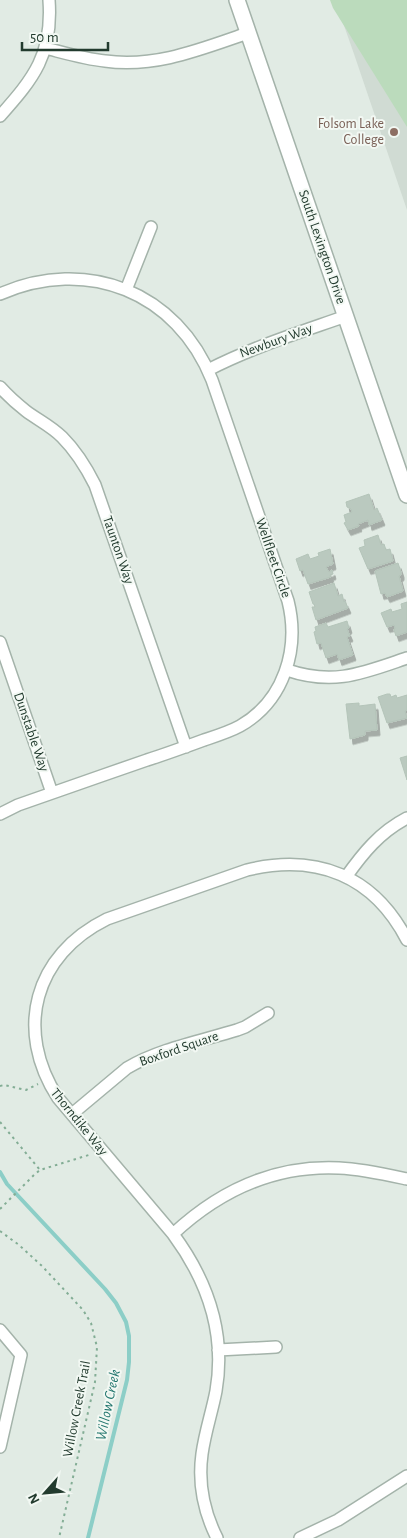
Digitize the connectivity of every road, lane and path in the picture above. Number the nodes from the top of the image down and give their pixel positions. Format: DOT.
graph roads {
  1 [pos="49,0"];
  2 [pos="237,0"];
  3 [pos="248,33"];
  4 [pos="45,48"];
  5 [pos="0,116"];
  6 [pos="151,227"];
  7 [pos="126,290"];
  8 [pos="0,294"];
  9 [pos="346,316"];
  10 [pos="208,370"];
  11 [pos="0,387"];
  12 [pos="407,495"];
  13 [pos="1,647"];
  14 [pos="407,658"];
  15 [pos="286,670"];
  16 [pos="186,747"];
  17 [pos="52,793"];
  18 [pos="0,814"];
  19 [pos="407,818"];
  20 [pos="346,877"];
  21 [pos="407,940"];
  22 [pos="268,1013"];
  23 [pos="47,1080"];
  24 [pos="0,1086"];
  25 [pos="72,1114"];
  26 [pos="0,1122"];
  27 [pos="100,1148"];
  28 [pos="40,1170"];
  29 [pos="407,1179"];
  30 [pos="0,1209"];
  31 [pos="0,1231"];
  32 [pos="173,1234"];
  33 [pos="0,1330"];
  34 [pos="276,1347"];
  35 [pos="218,1350"];
  36 [pos="0,1447"];
  37 [pos="407,1476"];
  38 [pos="59,1538"];
  39 [pos="217,1538"];
  40 [pos="300,1538"];
  1 -- 4 [label="street"];
  2 -- 3 [label="street, South Lexington Drive"];
  3 -- 4 [label="street"];
  3 -- 9 [label="street, South Lexington Drive"];
  4 -- 5 [label="street"];
  6 -- 7 [label="street"];
  7 -- 8 [label="street, Wellfleet Circle"];
  7 -- 10 [label="street, Wellfleet Circle"];
  9 -- 10 [label="street, Newbury Way"];
  9 -- 12 [label="street, South Lexington Drive"];
  10 -- 15 [label="street, Wellfleet Circle"];
  11 -- 16 [label="street, Taunton Way"];
  13 -- 17 [label="street, Dunstable Way"];
  14 -- 15 [label="street"];
  15 -- 16 [label="street, Wellfleet Circle"];
  16 -- 17 [label="street, Wellfleet Circle"];
  17 -- 18 [label="street, Wellfleet Circle"];
  19 -- 20 [label="street"];
  20 -- 21 [label="street, Thorndike Way"];
  20 -- 23 [label="street, Thorndike Way"];
  22 -- 25 [label="street, Boxford Square"];
  23 -- 24 [label="path"];
  23 -- 25 [label="street, Thorndike Way"];
  25 -- 27 [label="street, Thorndike Way"];
  26 -- 28 [label="path"];
  27 -- 28 [label="path"];
  27 -- 32 [label="street, Thorndike Way"];
  28 -- 30 [label="path"];
  29 -- 32 [label="street"];
  31 -- 38 [label="path, Willow Creek Trail"];
  32 -- 35 [label="street, Thorndike Way"];
  33 -- 36 [label="street"];
  34 -- 35 [label="street"];
  35 -- 39 [label="street, Thorndike Way"];
  37 -- 40 [label="street"];
}
